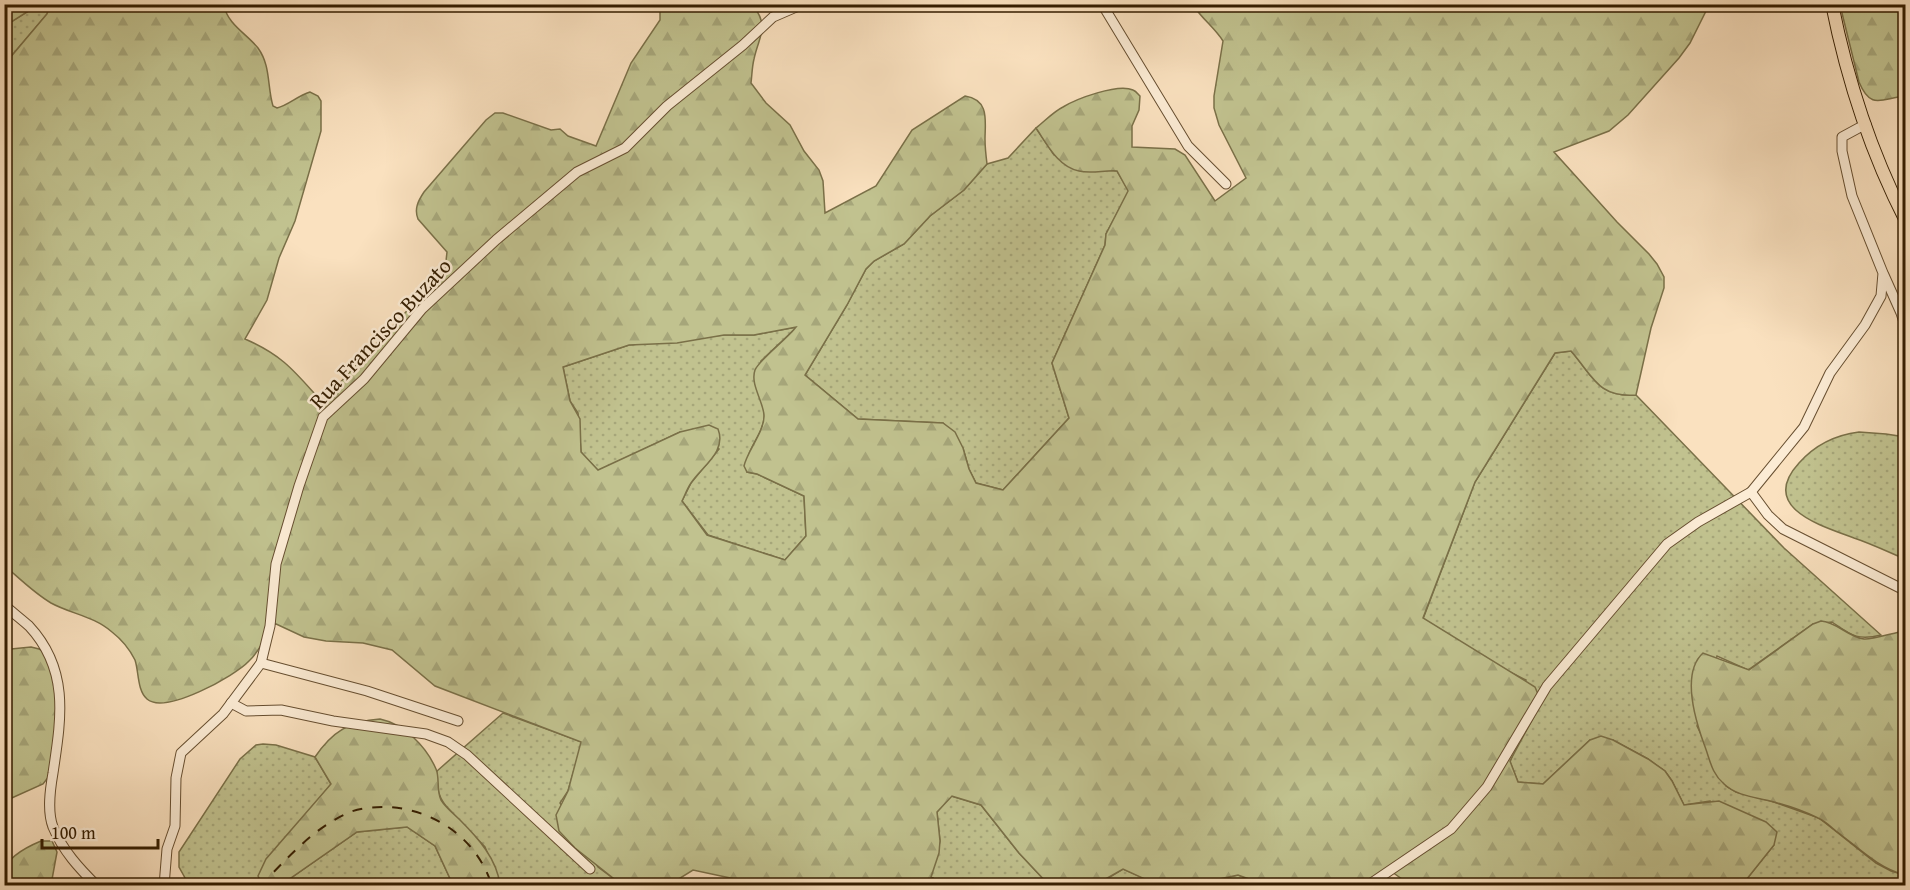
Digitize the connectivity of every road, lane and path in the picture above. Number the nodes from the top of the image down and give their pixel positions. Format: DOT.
graph roads {
  1 [pos="803,4"];
  2 [pos="1102,4"];
  3 [pos="1832,4"];
  4 [pos="1866,124"];
  5 [pos="1226,184"];
  6 [pos="1905,221"];
  7 [pos="1882,273"];
  8 [pos="1905,328"];
  9 [pos="1751,492"];
  10 [pos="1905,591"];
  11 [pos="4,605"];
  12 [pos="261,663"];
  13 [pos="231,703"];
  14 [pos="458,721"];
  15 [pos="590,869"];
  16 [pos="97,885"];
  17 [pos="164,885"];
  18 [pos="1367,885"];
  1 -- 12 [label="street, Rua Francisco Buzato"];
  2 -- 5 [label="street"];
  3 -- 4 [label="main road"];
  4 -- 6 [label="main road"];
  4 -- 7 [label="street"];
  7 -- 8 [label="street"];
  7 -- 9 [label="street"];
  9 -- 10 [label="street"];
  9 -- 18 [label="street"];
  11 -- 16 [label="street"];
  12 -- 13 [label="street, Rua Francisco Buzato"];
  12 -- 14 [label="street"];
  13 -- 15 [label="street"];
  13 -- 17 [label="street, Rua Francisco Buzato"];
}
